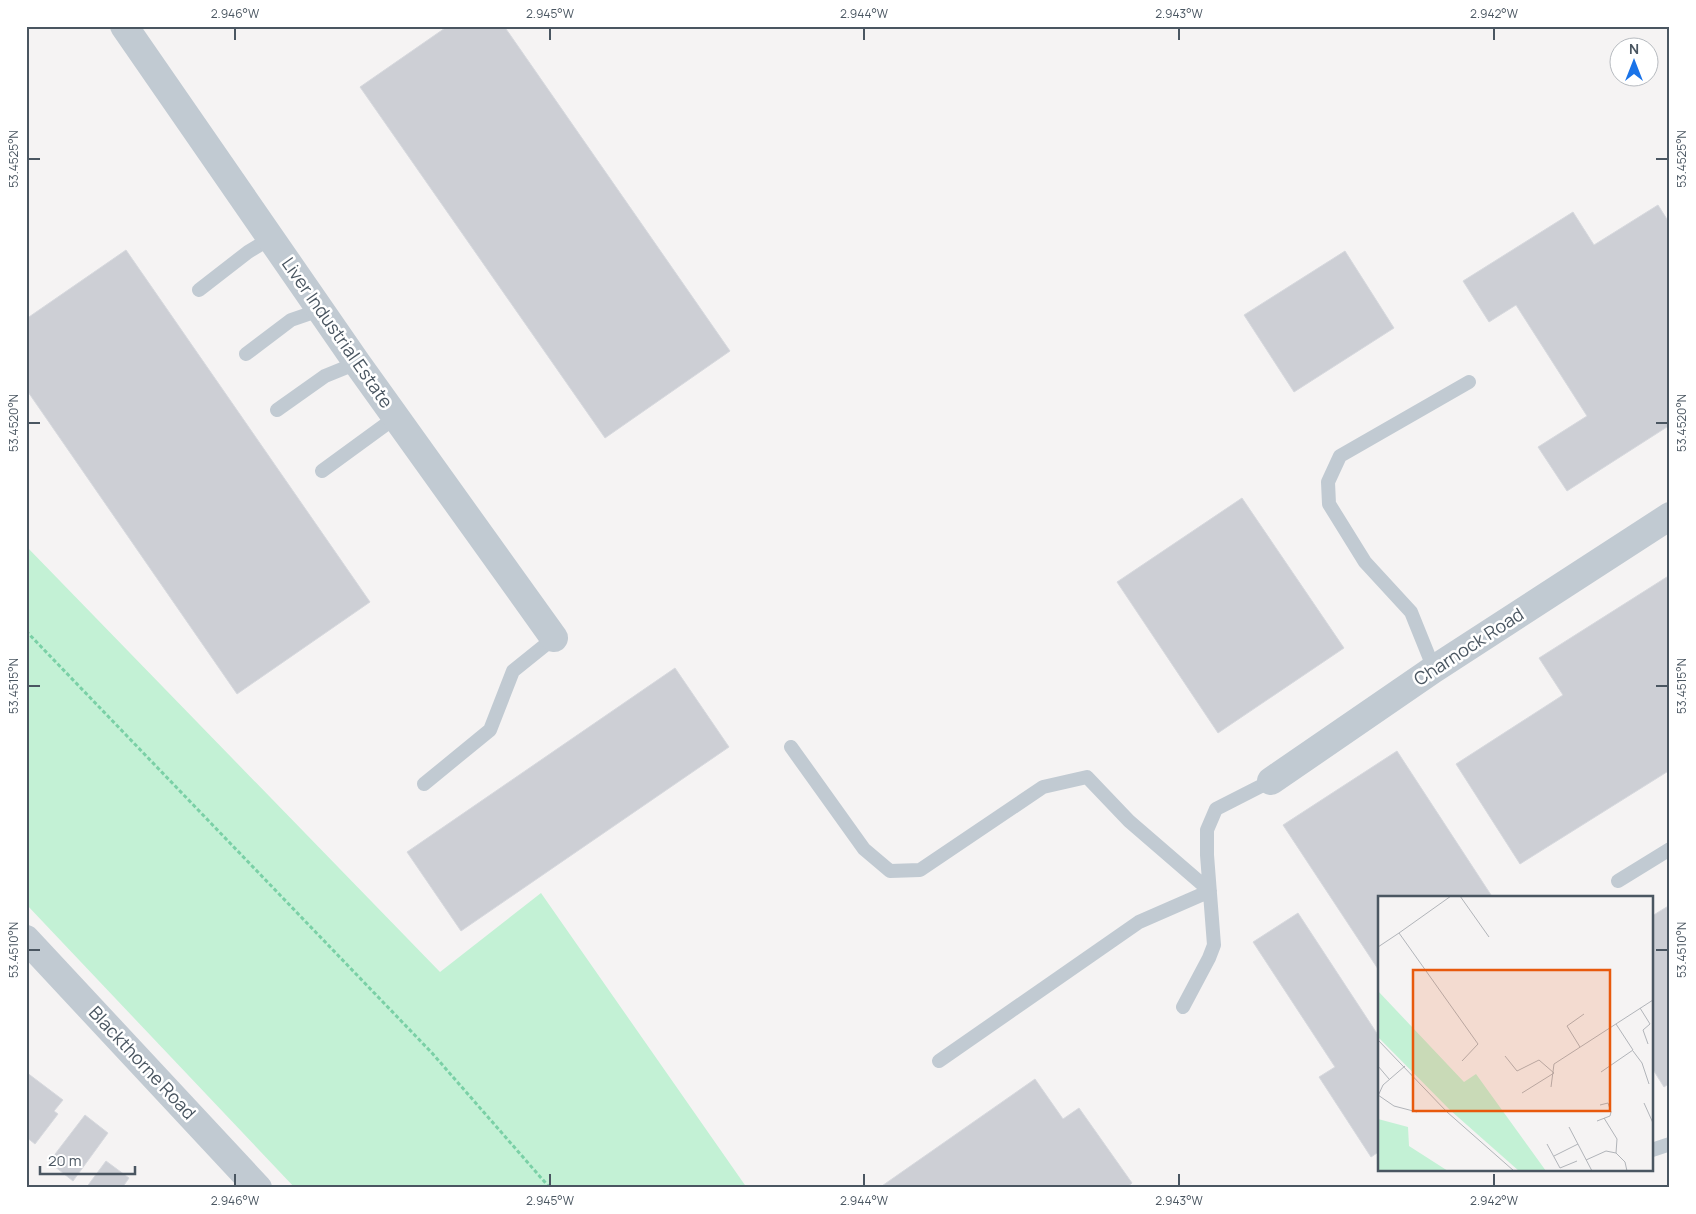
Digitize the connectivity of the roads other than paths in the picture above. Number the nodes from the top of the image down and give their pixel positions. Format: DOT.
graph roads {
  1 [pos="124,26"];
  2 [pos="271,238"];
  3 [pos="199,290"];
  4 [pos="320,310"];
  5 [pos="246,354"];
  6 [pos="357,362"];
  7 [pos="1469,382"];
  8 [pos="277,410"];
  9 [pos="396,417"];
  10 [pos="322,471"];
  11 [pos="1670,516"];
  12 [pos="554,638"];
  13 [pos="1434,669"];
  14 [pos="791,747"];
  15 [pos="1270,781"];
  16 [pos="424,784"];
  17 [pos="1670,849"];
  18 [pos="1618,881"];
  19 [pos="1210,891"];
  20 [pos="26,939"];
  21 [pos="1183,1007"];
  22 [pos="938,1061"];
  23 [pos="1670,1144"];
  24 [pos="1654,1149"];
  25 [pos="258,1188"];
  1 -- 2 [label="street, Liver Industrial Estate"];
  2 -- 3 [label="lane"];
  2 -- 4 [label="street, Liver Industrial Estate"];
  4 -- 5 [label="lane"];
  4 -- 6 [label="street, Liver Industrial Estate"];
  6 -- 8 [label="lane"];
  6 -- 9 [label="street, Liver Industrial Estate"];
  7 -- 13 [label="lane"];
  9 -- 10 [label="lane"];
  9 -- 12 [label="street, Liver Industrial Estate"];
  11 -- 13 [label="street, Charnock Road"];
  12 -- 16 [label="lane"];
  13 -- 15 [label="street, Charnock Road"];
  14 -- 19 [label="lane"];
  15 -- 19 [label="lane"];
  17 -- 18 [label="lane"];
  19 -- 21 [label="lane"];
  19 -- 22 [label="lane"];
  20 -- 25 [label="street, Blackthorne Road"];
  23 -- 24 [label="lane"];
}
